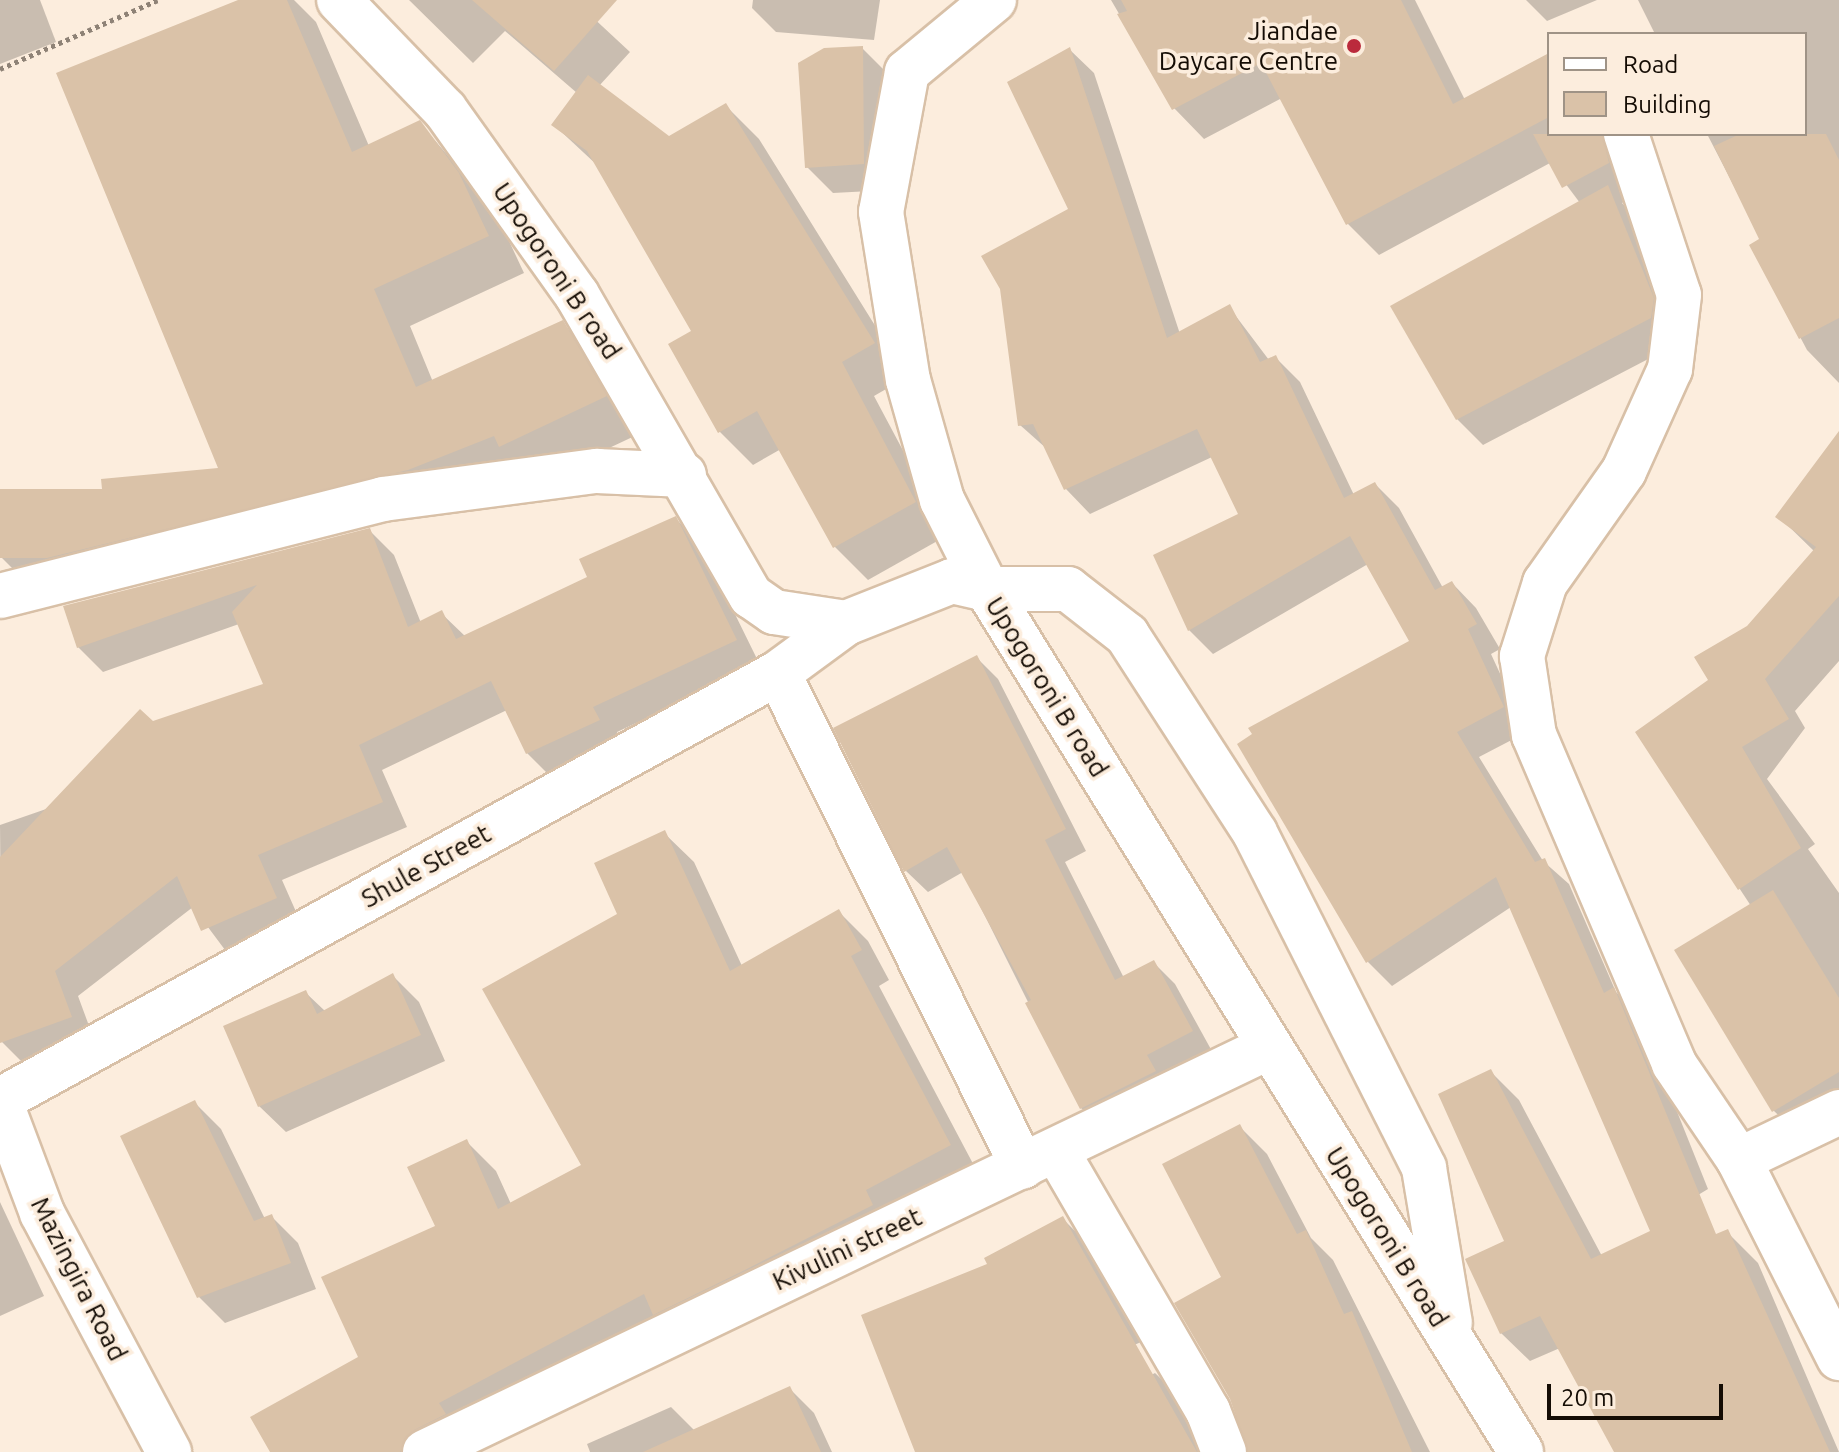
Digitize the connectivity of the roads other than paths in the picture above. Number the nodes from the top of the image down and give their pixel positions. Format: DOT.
graph roads {
  1 [pos="339,0"];
  2 [pos="994,0"];
  3 [pos="1627,136"];
  4 [pos="684,475"];
  5 [pos="987,589"];
  6 [pos="0,596"];
  7 [pos="846,623"];
  8 [pos="778,673"];
  9 [pos="1269,1047"];
  10 [pos="0,1101"];
  11 [pos="1839,1112"];
  12 [pos="1040,1158"];
  13 [pos="1739,1160"];
  14 [pos="1453,1343"];
  15 [pos="1839,1358"];
  16 [pos="169,1452"];
  17 [pos="425,1452"];
  18 [pos="1224,1452"];
  19 [pos="1521,1452"];
  1 -- 4 [label="street, Upogoroni B road"];
  2 -- 5 [label="street"];
  3 -- 13 [label="street"];
  4 -- 6 [label="street"];
  4 -- 7 [label="street, Upogoroni B road"];
  5 -- 7 [label="street, Upogoroni B road"];
  5 -- 9 [label="street, Upogoroni B road"];
  5 -- 14 [label="street"];
  7 -- 8 [label="street, Shule Street"];
  8 -- 10 [label="street, Shule Street"];
  8 -- 12 [label="street"];
  9 -- 12 [label="street, Kivulini street"];
  9 -- 14 [label="street, Upogoroni B road"];
  10 -- 16 [label="street, Mazingira Road"];
  11 -- 13 [label="street"];
  12 -- 17 [label="street, Kivulini street"];
  12 -- 18 [label="street"];
  13 -- 15 [label="street"];
  14 -- 19 [label="street, Upogoroni B road"];
}
